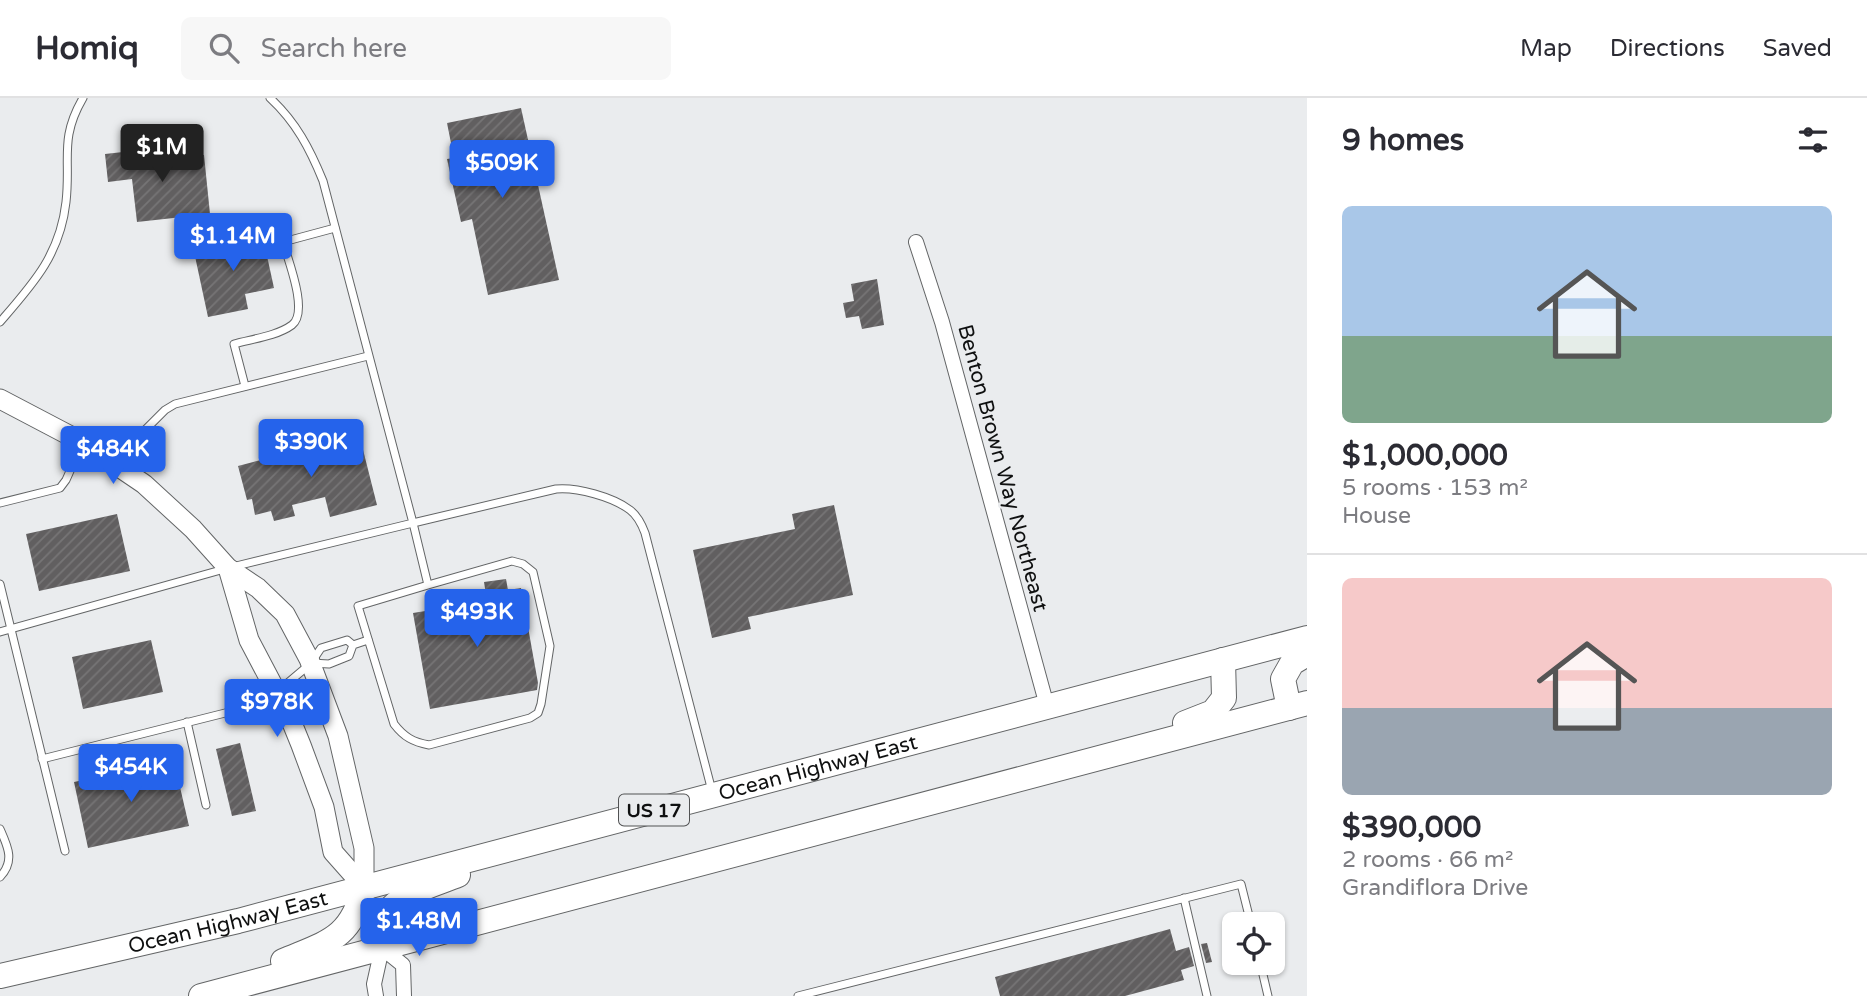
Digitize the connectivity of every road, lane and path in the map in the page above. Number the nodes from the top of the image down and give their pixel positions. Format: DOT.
graph roads {
  1 [pos="83,98"];
  2 [pos="271,98"];
  3 [pos="335,228"];
  4 [pos="916,242"];
  5 [pos="0,322"];
  6 [pos="368,356"];
  7 [pos="245,386"];
  8 [pos="0,400"];
  9 [pos="82,442"];
  10 [pos="113,462"];
  11 [pos="0,503"];
  12 [pos="413,523"];
  13 [pos="228,568"];
  14 [pos="0,584"];
  15 [pos="428,585"];
  16 [pos="11,629"];
  17 [pos="0,632"];
  18 [pos="1307,638"];
  19 [pos="368,640"];
  20 [pos="353,645"];
  21 [pos="1307,654"];
  22 [pos="1223,660"];
  23 [pos="311,663"];
  24 [pos="277,692"];
  25 [pos="1298,705"];
  26 [pos="1047,706"];
  27 [pos="187,722"];
  28 [pos="42,759"];
  29 [pos="1090,760"];
  30 [pos="713,795"];
  31 [pos="206,805"];
  32 [pos="0,829"];
  33 [pos="553,836"];
  34 [pos="65,851"];
  35 [pos="0,877"];
  36 [pos="364,887"];
  37 [pos="1184,898"];
  38 [pos="1248,912"];
  39 [pos="382,948"];
  40 [pos="1263,975"];
  41 [pos="0,976"];
  42 [pos="203,995"];
  43 [pos="376,996"];
  44 [pos="404,996"];
  45 [pos="798,996"];
  46 [pos="1207,996"];
  47 [pos="1268,996"];
  1 -- 5 [label="lane"];
  2 -- 3 [label="lane"];
  3 -- 6 [label="lane"];
  3 -- 7 [label="lane"];
  4 -- 26 [label="street, Benton Brown Way Northeast"];
  6 -- 7 [label="lane"];
  6 -- 12 [label="lane"];
  7 -- 10 [label="lane"];
  8 -- 9 [label="street"];
  9 -- 10 [label="street"];
  9 -- 11 [label="lane"];
  10 -- 13 [label="street"];
  12 -- 13 [label="lane"];
  12 -- 15 [label="lane"];
  12 -- 30 [label="lane"];
  13 -- 16 [label="lane"];
  13 -- 23 [label="street"];
  13 -- 24 [label="street"];
  14 -- 16 [label="lane"];
  15 -- 19 [label="lane"];
  15 -- 19 [label="lane"];
  16 -- 17 [label="lane"];
  16 -- 28 [label="lane"];
  18 -- 22 [label="highway, Ocean Highway East / US 17"];
  19 -- 20 [label="lane"];
  20 -- 23 [label="lane"];
  20 -- 23 [label="lane"];
  21 -- 25 [label="highway"];
  22 -- 26 [label="highway, Ocean Highway East / US 17"];
  22 -- 29 [label="highway"];
  23 -- 24 [label="lane"];
  23 -- 36 [label="street"];
  24 -- 27 [label="lane"];
  24 -- 36 [label="street"];
  25 -- 29 [label="highway"];
  26 -- 30 [label="highway, Ocean Highway East / US 17"];
  27 -- 28 [label="lane"];
  27 -- 31 [label="lane"];
  28 -- 34 [label="lane"];
  29 -- 39 [label="highway"];
  30 -- 33 [label="highway, Ocean Highway East / US 17"];
  32 -- 35 [label="lane"];
  33 -- 36 [label="highway, Ocean Highway East / US 17"];
  33 -- 39 [label="highway"];
  36 -- 41 [label="highway, Ocean Highway East / US 17"];
  36 -- 42 [label="highway"];
  37 -- 38 [label="lane"];
  37 -- 45 [label="lane"];
  37 -- 46 [label="lane"];
  39 -- 42 [label="highway"];
  39 -- 43 [label="street"];
  39 -- 44 [label="street"];
  40 -- 47 [label="lane"];
}
